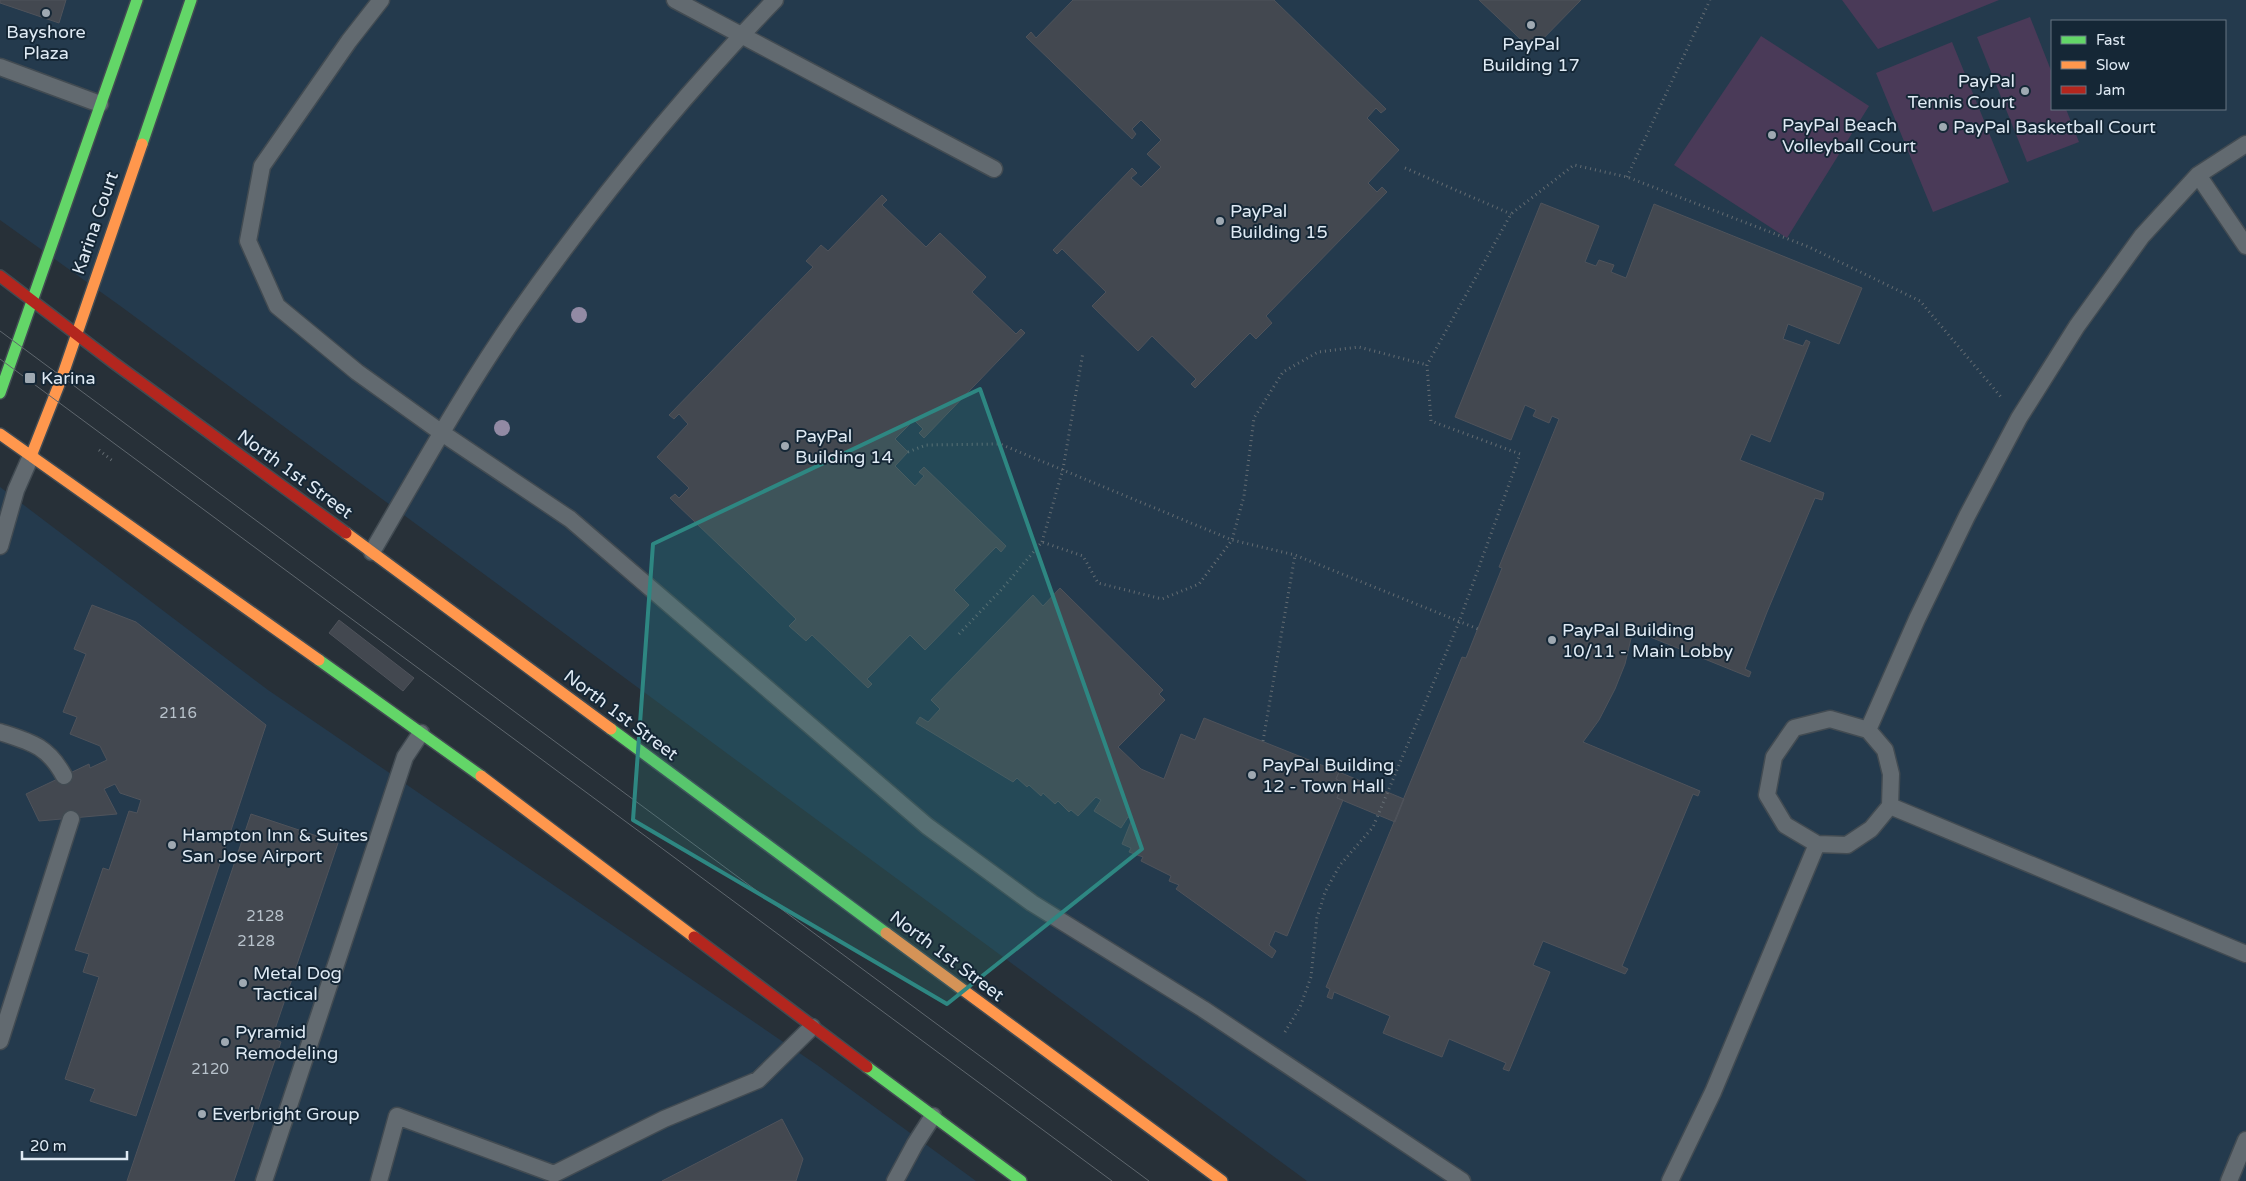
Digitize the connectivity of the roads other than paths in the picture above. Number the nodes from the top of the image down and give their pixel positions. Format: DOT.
graph roads {
  1 [pos="136,0"];
  2 [pos="191,0"];
  3 [pos="381,0"];
  4 [pos="675,0"];
  5 [pos="775,0"];
  6 [pos="741,35"];
  7 [pos="0,67"];
  8 [pos="100,104"];
  9 [pos="2246,144"];
  10 [pos="994,169"];
  11 [pos="2198,175"];
  12 [pos="2246,246"];
  13 [pos="0,276"];
  14 [pos="33,301"];
  15 [pos="76,334"];
  16 [pos="0,393"];
  17 [pos="442,433"];
  18 [pos="0,434"];
  19 [pos="32,456"];
  20 [pos="0,546"];
  21 [pos="372,552"];
  22 [pos="1868,730"];
  23 [pos="0,732"];
  24 [pos="421,733"];
  25 [pos="64,776"];
  26 [pos="1890,806"];
  27 [pos="71,819"];
  28 [pos="1817,844"];
  29 [pos="2246,954"];
  30 [pos="812,1027"];
  31 [pos="0,1041"];
  32 [pos="933,1116"];
  33 [pos="2246,1140"];
  34 [pos="264,1181"];
  35 [pos="379,1181"];
  36 [pos="895,1181"];
  37 [pos="1021,1181"];
  38 [pos="1222,1181"];
  39 [pos="1462,1181"];
  40 [pos="1670,1181"];
  41 [pos="2229,1181"];
  1 -- 8 [label="main road, Karina Court"];
  2 -- 15 [label="main road, Karina Court"];
  3 -- 17 [label="lane"];
  4 -- 6 [label="lane"];
  5 -- 6 [label="lane"];
  6 -- 10 [label="lane"];
  6 -- 17 [label="lane"];
  7 -- 8 [label="lane"];
  8 -- 14 [label="main road, Karina Court"];
  9 -- 11 [label="lane"];
  11 -- 12 [label="lane"];
  11 -- 22 [label="lane"];
  13 -- 14 [label="main road, North 1st Street"];
  14 -- 15 [label="main road, North 1st Street"];
  14 -- 16 [label="main road, Karina Court"];
  15 -- 19 [label="main road, Karina Court"];
  15 -- 21 [label="main road, North 1st Street"];
  17 -- 21 [label="lane"];
  17 -- 39 [label="lane"];
  18 -- 19 [label="main road"];
  19 -- 20 [label="lane"];
  19 -- 24 [label="main road"];
  21 -- 38 [label="main road, North 1st Street"];
  22 -- 26 [label="lane"];
  22 -- 28 [label="lane"];
  23 -- 25 [label="lane"];
  24 -- 30 [label="main road"];
  24 -- 34 [label="lane"];
  26 -- 28 [label="lane"];
  26 -- 29 [label="lane"];
  27 -- 31 [label="lane"];
  28 -- 40 [label="lane"];
  30 -- 32 [label="main road"];
  30 -- 35 [label="lane"];
  32 -- 36 [label="lane"];
  32 -- 37 [label="main road"];
  33 -- 41 [label="lane"];
}
